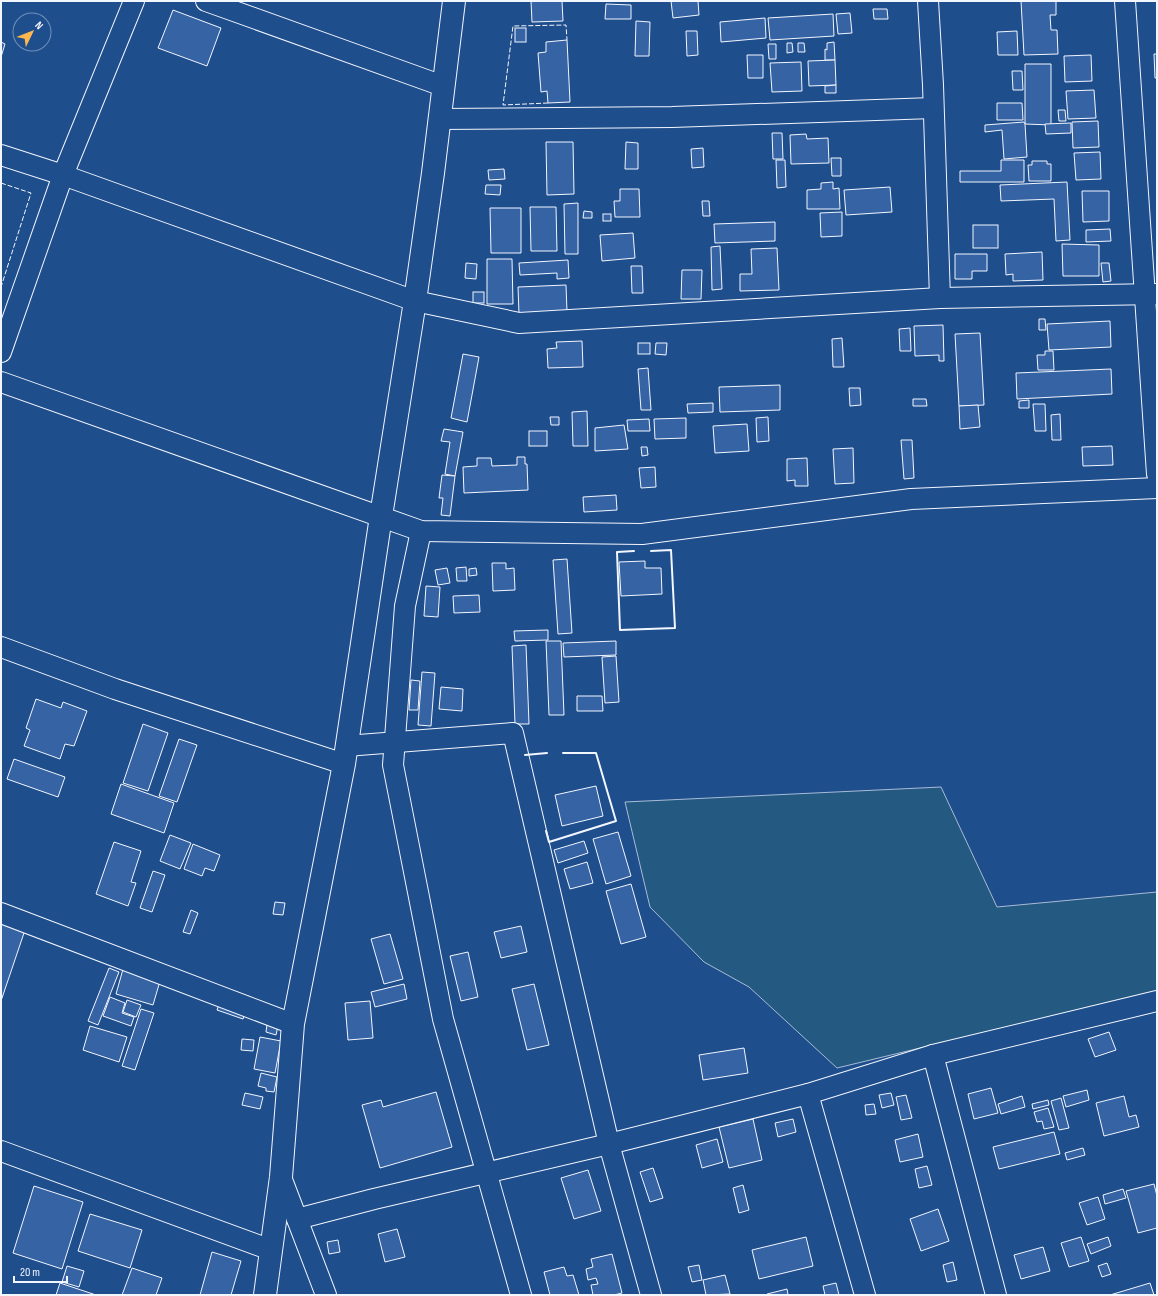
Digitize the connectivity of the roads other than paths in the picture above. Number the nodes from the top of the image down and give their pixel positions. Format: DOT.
graph roads {
  1 [pos="134,1"];
  2 [pos="206,1"];
  3 [pos="454,1"];
  4 [pos="928,1"];
  5 [pos="1125,1"];
  6 [pos="443,86"];
  7 [pos="933,108"];
  8 [pos="439,118"];
  9 [pos="1,155"];
  10 [pos="63,176"];
  11 [pos="1151,294"];
  12 [pos="940,298"];
  13 [pos="415,301"];
  14 [pos="1,352"];
  15 [pos="1,382"];
  16 [pos="1157,474"];
  17 [pos="1157,488"];
  18 [pos="381,516"];
  19 [pos="421,531"];
  20 [pos="1,647"];
  21 [pos="395,743"];
  22 [pos="345,755"];
  23 [pos="1,913"];
  24 [pos="1157,1002"];
  25 [pos="293,1024"];
  26 [pos="933,1055"];
  27 [pos="808,1094"];
  28 [pos="609,1144"];
  29 [pos="1,1151"];
  30 [pos="487,1172"];
  31 [pos="281,1178"];
  32 [pos="298,1219"];
  33 [pos="271,1250"];
  34 [pos="265,1295"];
  35 [pos="326,1295"];
  36 [pos="521,1295"];
  37 [pos="651,1295"];
  38 [pos="865,1295"];
  39 [pos="996,1295"];
  1 -- 10 [label="street"];
  2 -- 6 [label="street"];
  3 -- 6 [label="main road"];
  4 -- 7 [label="street"];
  5 -- 11 [label="street"];
  6 -- 8 [label="main road"];
  7 -- 8 [label="street"];
  7 -- 12 [label="street"];
  8 -- 13 [label="main road"];
  9 -- 10 [label="street"];
  10 -- 13 [label="street"];
  10 -- 14 [label="street"];
  11 -- 12 [label="street"];
  11 -- 16 [label="street"];
  12 -- 13 [label="street"];
  13 -- 18 [label="main road"];
  15 -- 18 [label="street"];
  17 -- 19 [label="street"];
  18 -- 19 [label="street"];
  18 -- 22 [label="main road"];
  19 -- 21 [label="street"];
  20 -- 22 [label="street"];
  21 -- 22 [label="street"];
  21 -- 28 [label="street"];
  21 -- 30 [label="street"];
  22 -- 25 [label="main road"];
  23 -- 25 [label="street"];
  24 -- 26 [label="street"];
  25 -- 31 [label="main road"];
  26 -- 27 [label="street"];
  26 -- 39 [label="street"];
  27 -- 28 [label="street"];
  27 -- 38 [label="street"];
  28 -- 30 [label="street"];
  28 -- 37 [label="street"];
  29 -- 33 [label="street"];
  30 -- 32 [label="street"];
  30 -- 36 [label="street"];
  31 -- 32 [label="street"];
  31 -- 33 [label="main road"];
  32 -- 35 [label="street"];
  33 -- 34 [label="main road"];
}
